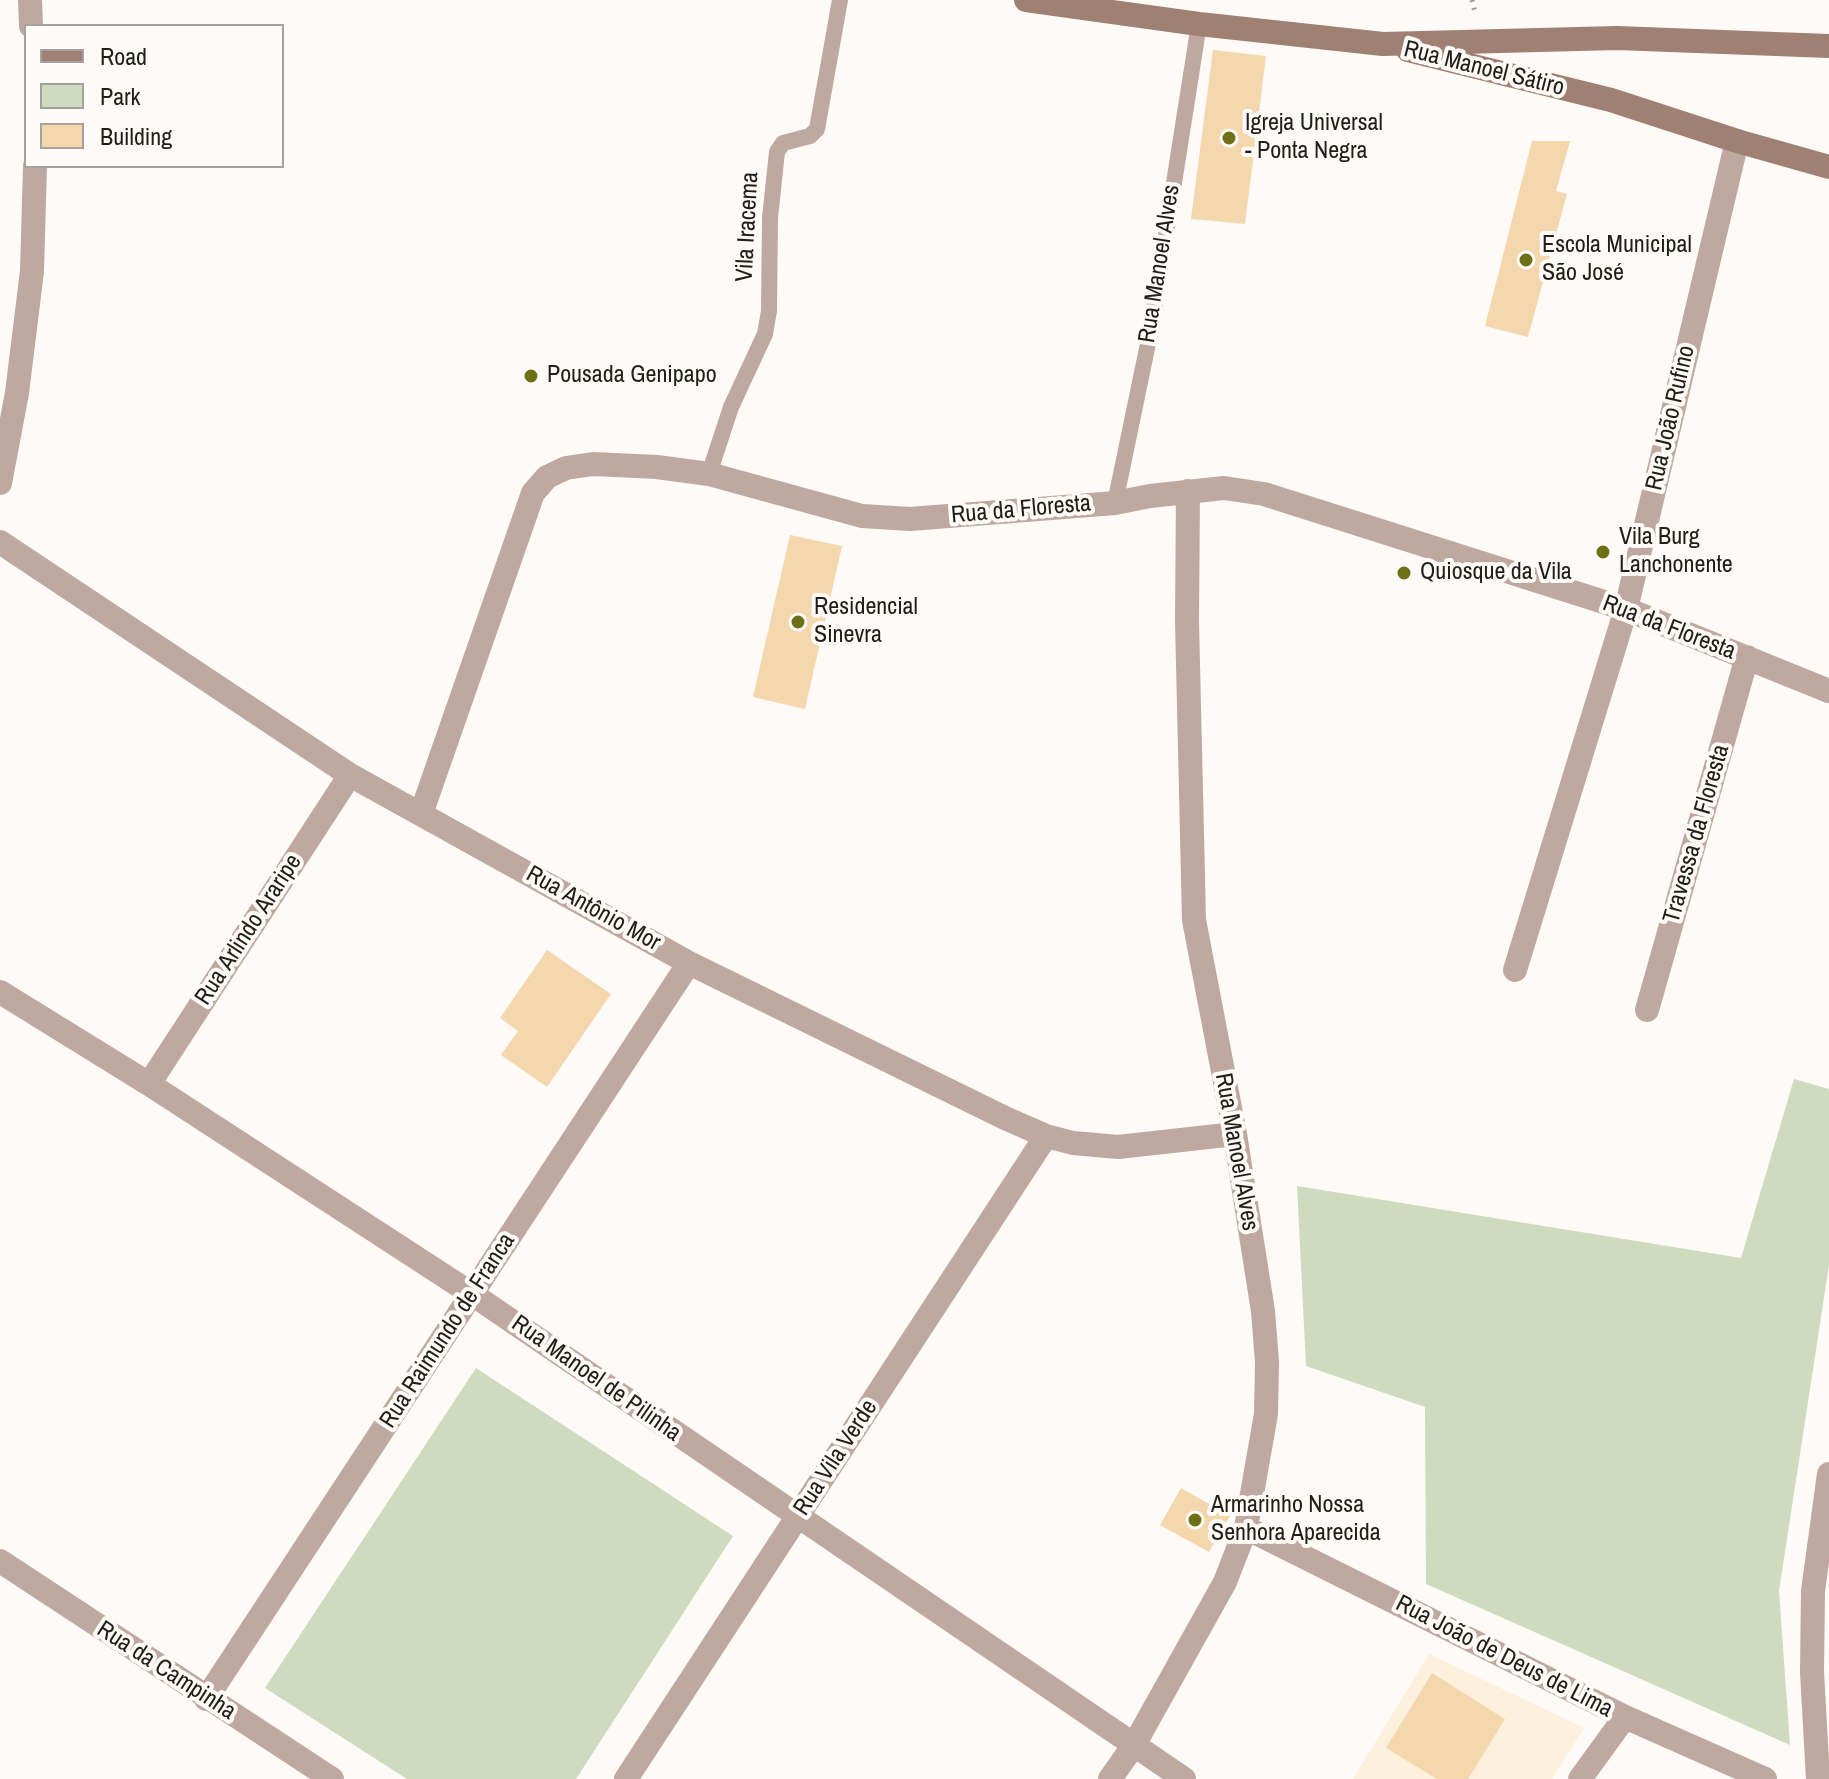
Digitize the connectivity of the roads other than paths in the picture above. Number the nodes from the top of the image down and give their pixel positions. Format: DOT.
graph roads {
  1 [pos="30,0"];
  2 [pos="840,0"];
  3 [pos="1026,0"];
  4 [pos="31,24"];
  5 [pos="1199,24"];
  6 [pos="1383,44"];
  7 [pos="1829,46"];
  8 [pos="1737,141"];
  9 [pos="1829,167"];
  10 [pos="35,168"];
  11 [pos="709,474"];
  12 [pos="0,483"];
  13 [pos="1188,491"];
  14 [pos="1115,503"];
  15 [pos="0,542"];
  16 [pos="1626,609"];
  17 [pos="1747,657"];
  18 [pos="1829,691"];
  19 [pos="350,775"];
  20 [pos="421,814"];
  21 [pos="689,963"];
  22 [pos="1515,970"];
  23 [pos="0,992"];
  24 [pos="1647,1010"];
  25 [pos="149,1084"];
  26 [pos="1235,1134"];
  27 [pos="1046,1136"];
  28 [pos="472,1294"];
  29 [pos="1829,1474"];
  30 [pos="797,1518"];
  31 [pos="1827,1521"];
  32 [pos="1246,1528"];
  33 [pos="0,1561"];
  34 [pos="206,1699"];
  35 [pos="1625,1717"];
  36 [pos="1134,1745"];
  37 [pos="332,1779"];
  38 [pos="626,1779"];
  39 [pos="1110,1779"];
  40 [pos="1184,1779"];
  41 [pos="1580,1779"];
  42 [pos="1765,1779"];
  43 [pos="1818,1779"];
  1 -- 4 [label="street"];
  2 -- 11 [label="lane, Vila Iracema"];
  3 -- 5 [label="main road"];
  5 -- 6 [label="main road"];
  5 -- 14 [label="lane, Rua Manoel Alves"];
  6 -- 7 [label="main road, Rua Manoel Sátiro"];
  6 -- 8 [label="main road, Rua Manoel Sátiro"];
  8 -- 9 [label="main road, Rua Manoel Sátiro"];
  8 -- 16 [label="street, Rua João Rufino"];
  10 -- 12 [label="street"];
  11 -- 14 [label="street, Rua da Floresta"];
  11 -- 20 [label="street, Rua da Floresta"];
  13 -- 14 [label="street, Rua da Floresta"];
  13 -- 16 [label="street, Rua da Floresta"];
  13 -- 26 [label="street, Rua Manoel Alves"];
  15 -- 19 [label="street, Rua Antônio Mor"];
  16 -- 17 [label="street, Rua da Floresta"];
  16 -- 22 [label="street, Rua João Rufino"];
  17 -- 18 [label="street, Rua da Floresta"];
  17 -- 24 [label="street, Travessa da Floresta"];
  19 -- 20 [label="street, Rua Antônio Mor"];
  19 -- 25 [label="street, Rua Arlindo Araripe"];
  20 -- 21 [label="street, Rua Antônio Mor"];
  21 -- 27 [label="street, Rua Antônio Mor"];
  21 -- 28 [label="street, Rua Raimundo de Franca"];
  23 -- 25 [label="street, Rua Manoel de Pilinha"];
  25 -- 28 [label="street, Rua Manoel de Pilinha"];
  26 -- 27 [label="street, Rua Antônio Mor"];
  26 -- 32 [label="street, Rua Manoel Alves"];
  27 -- 30 [label="street, Rua Vila Verde"];
  28 -- 30 [label="street, Rua Manoel de Pilinha"];
  28 -- 34 [label="street, Rua Raimundo de Franca"];
  29 -- 31 [label="street"];
  30 -- 36 [label="street, Rua Manoel de Pilinha"];
  30 -- 38 [label="street, Rua Vila Verde"];
  31 -- 43 [label="street"];
  32 -- 35 [label="street, Rua João de Deus de Lima"];
  32 -- 36 [label="street, Rua Manoel Alves"];
  33 -- 34 [label="street, Rua da Campinha"];
  34 -- 37 [label="street, Rua da Campinha"];
  35 -- 41 [label="street"];
  35 -- 42 [label="street, Rua João de Deus de Lima"];
  36 -- 39 [label="street, Rua Manoel Alves"];
  36 -- 40 [label="street, Rua Manoel de Pilinha"];
}
